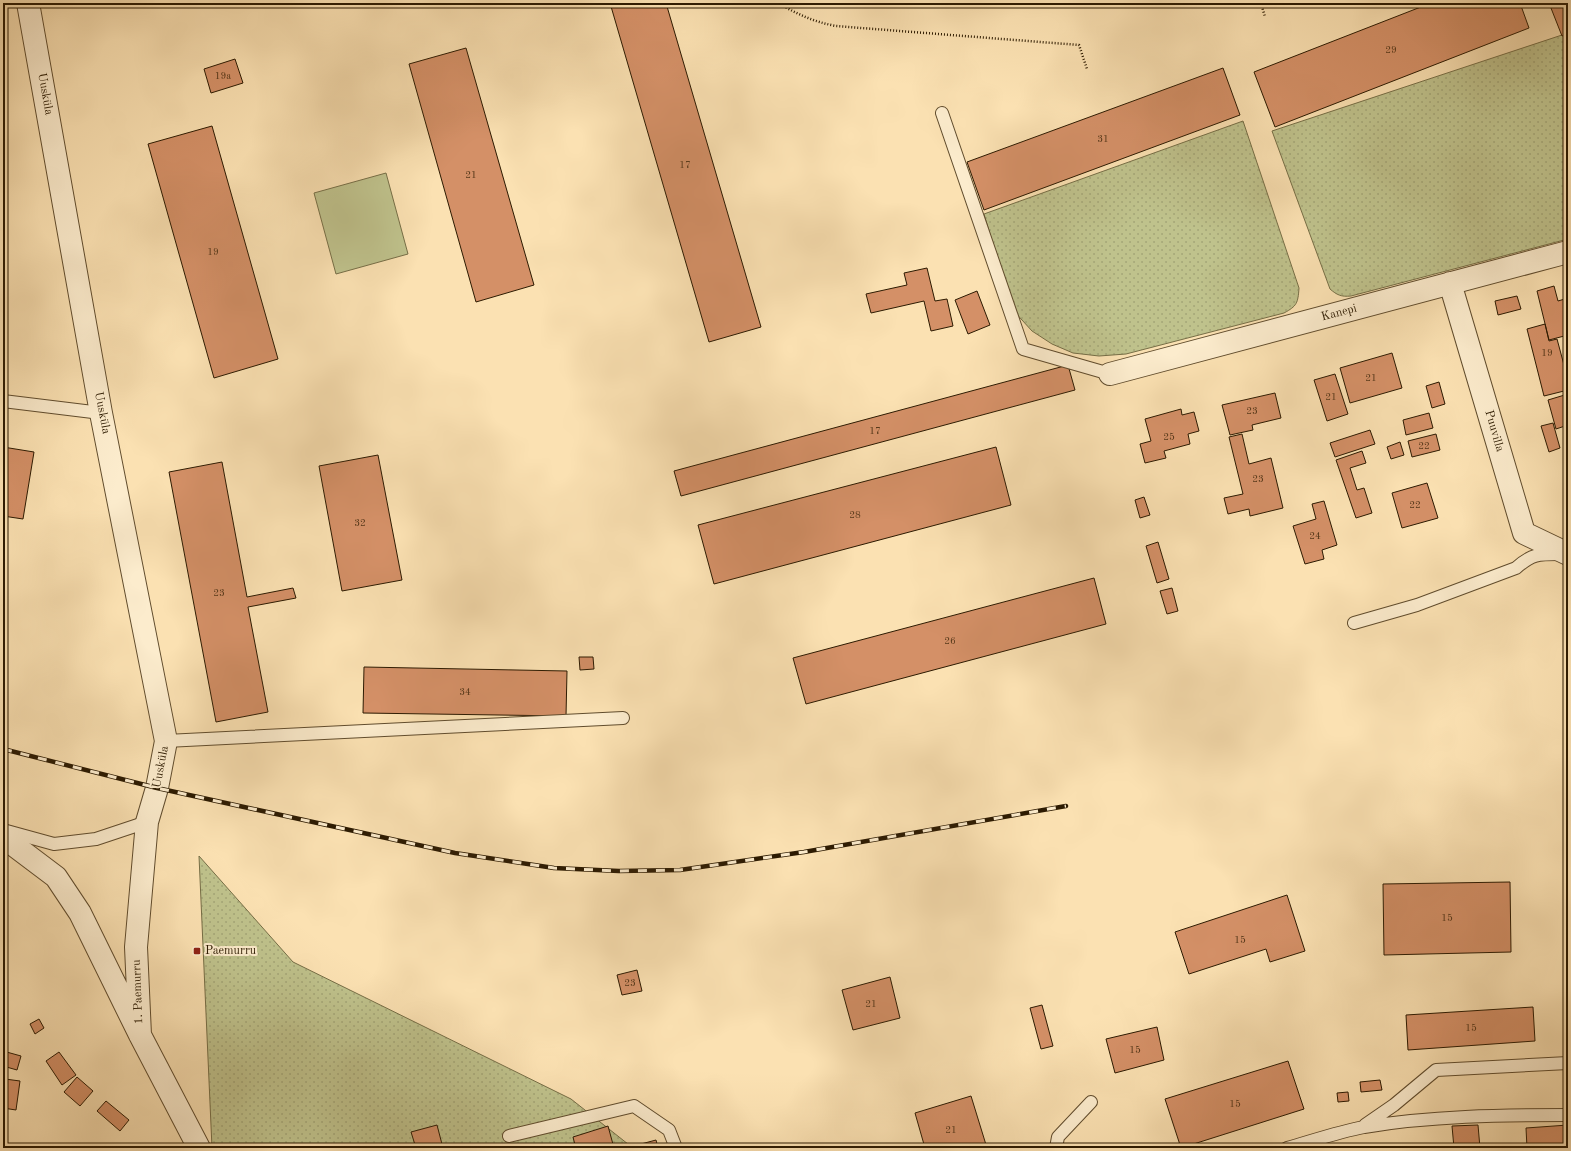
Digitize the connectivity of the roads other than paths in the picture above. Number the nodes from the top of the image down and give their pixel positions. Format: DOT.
graph roads {
  1 [pos="28,3"];
  2 [pos="942,112"];
  3 [pos="1568,252"];
  4 [pos="1450,283"];
  5 [pos="1110,374"];
  6 [pos="3,401"];
  7 [pos="101,413"];
  8 [pos="1568,554"];
  9 [pos="1354,623"];
  10 [pos="623,718"];
  11 [pos="166,741"];
  12 [pos="148,822"];
  13 [pos="3,830"];
  14 [pos="3,837"];
  15 [pos="140,1035"];
  16 [pos="1568,1063"];
  17 [pos="1091,1102"];
  18 [pos="1568,1115"];
  19 [pos="1362,1127"];
  20 [pos="509,1136"];
  21 [pos="199,1148"];
  22 [pos="676,1148"];
  23 [pos="1056,1148"];
  24 [pos="1287,1148"];
  1 -- 7 [label="street, Uusküla"];
  2 -- 5 [label="lane"];
  3 -- 4 [label="street, Kanepi"];
  4 -- 5 [label="street, Kanepi"];
  4 -- 8 [label="street, Puuvilla"];
  6 -- 7 [label="lane"];
  7 -- 11 [label="street, Uusküla"];
  8 -- 9 [label="lane"];
  10 -- 11 [label="lane"];
  11 -- 12 [label="street, Uusküla"];
  12 -- 13 [label="lane"];
  12 -- 15 [label="street, 1. Paemurru"];
  14 -- 15 [label="street"];
  15 -- 21 [label="street, 1. Paemurru"];
  16 -- 19 [label="lane"];
  17 -- 23 [label="lane"];
  18 -- 19 [label="lane"];
  19 -- 24 [label="lane"];
  20 -- 22 [label="lane"];
}
